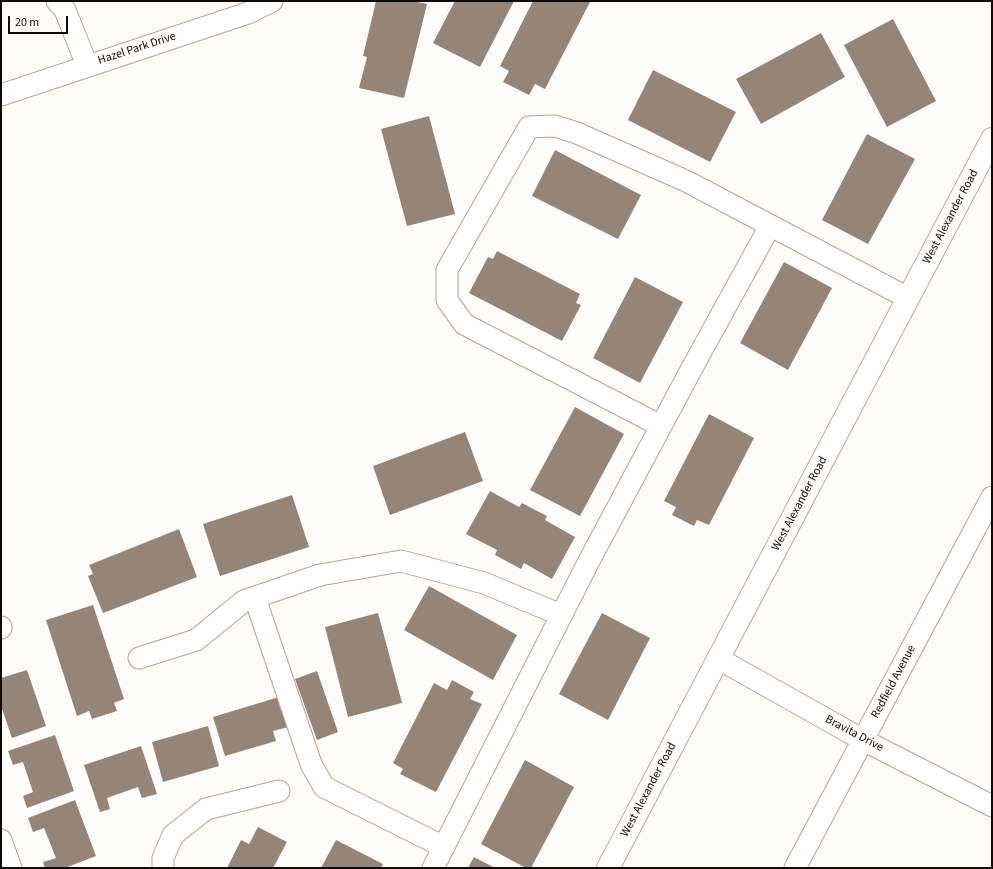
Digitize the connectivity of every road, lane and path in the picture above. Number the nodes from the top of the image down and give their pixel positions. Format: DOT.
graph roads {
  1 [pos="57,1"];
  2 [pos="272,1"];
  3 [pos="87,66"];
  4 [pos="1,95"];
  5 [pos="992,139"];
  6 [pos="770,226"];
  7 [pos="908,298"];
  8 [pos="661,426"];
  9 [pos="992,497"];
  10 [pos="255,598"];
  11 [pos="561,615"];
  12 [pos="139,658"];
  13 [pos="719,659"];
  14 [pos="863,740"];
  15 [pos="279,791"];
  16 [pos="992,806"];
  17 [pos="1,840"];
  18 [pos="444,847"];
  19 [pos="11,868"];
  20 [pos="163,868"];
  21 [pos="432,868"];
  22 [pos="608,868"];
  23 [pos="795,868"];
  1 -- 3 [label="street"];
  2 -- 3 [label="street, Hazel Park Drive"];
  3 -- 4 [label="street, Hazel Park Drive"];
  5 -- 7 [label="main road, West Alexander Road"];
  6 -- 7 [label="street"];
  6 -- 8 [label="street"];
  6 -- 8 [label="street"];
  7 -- 13 [label="main road, West Alexander Road"];
  8 -- 11 [label="street"];
  9 -- 14 [label="street, Redfield Avenue"];
  10 -- 11 [label="street"];
  10 -- 12 [label="street"];
  10 -- 18 [label="street"];
  11 -- 18 [label="street"];
  13 -- 14 [label="street, Bravita Drive"];
  13 -- 22 [label="main road, West Alexander Road"];
  14 -- 16 [label="street, Bravita Drive"];
  14 -- 23 [label="street, Redfield Avenue"];
  15 -- 20 [label="street"];
  17 -- 19 [label="street"];
  18 -- 21 [label="street"];
}
